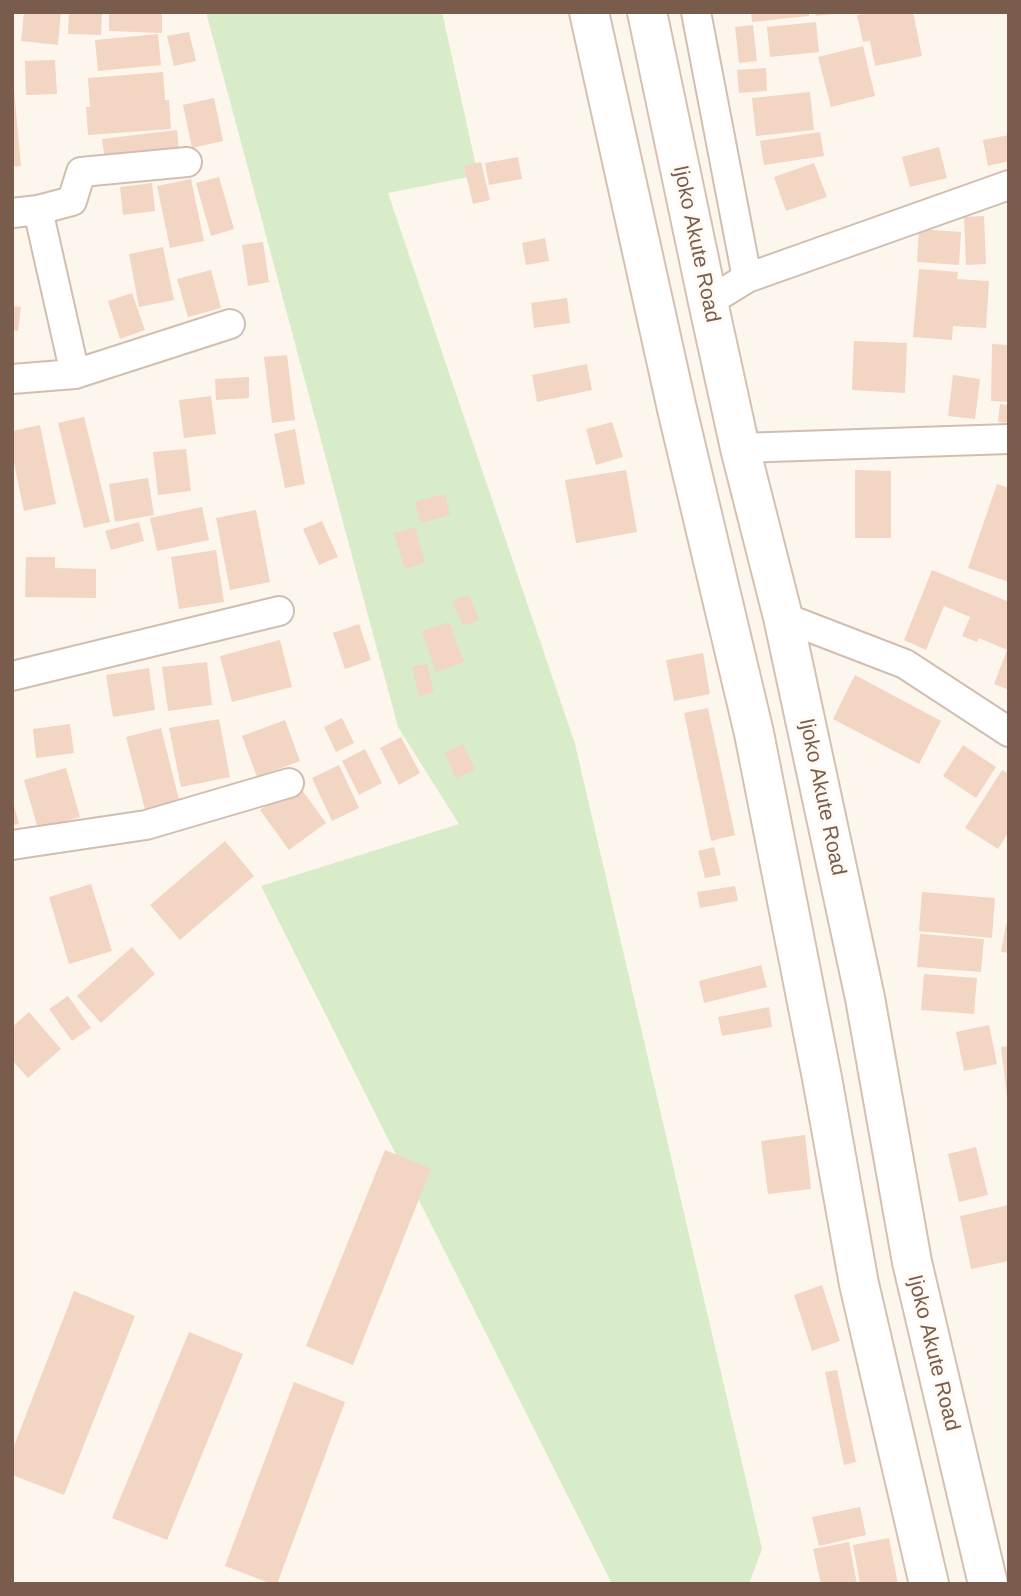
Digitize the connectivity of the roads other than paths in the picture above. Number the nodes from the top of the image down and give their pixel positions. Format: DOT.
graph roads {
  1 [pos="696,12"];
  2 [pos="648,15"];
  3 [pos="592,22"];
  4 [pos="187,162"];
  5 [pos="1009,185"];
  6 [pos="25,211"];
  7 [pos="747,278"];
  8 [pos="708,302"];
  9 [pos="230,324"];
  10 [pos="75,374"];
  11 [pos="12,379"];
  12 [pos="1009,439"];
  13 [pos="740,448"];
  14 [pos="279,611"];
  15 [pos="783,617"];
  16 [pos="12,676"];
  17 [pos="1009,732"];
  18 [pos="289,783"];
  19 [pos="12,845"];
  20 [pos="929,1584"];
  21 [pos="988,1584"];
  1 -- 7 [label="street"];
  2 -- 8 [label="main road, Ijoko Akute Road"];
  3 -- 20 [label="main road"];
  4 -- 6 [label="street"];
  5 -- 7 [label="street"];
  6 -- 10 [label="street"];
  7 -- 8 [label="street"];
  8 -- 13 [label="main road, Ijoko Akute Road"];
  9 -- 10 [label="street"];
  10 -- 11 [label="street"];
  12 -- 13 [label="street"];
  13 -- 15 [label="main road, Ijoko Akute Road"];
  14 -- 16 [label="street"];
  15 -- 17 [label="street"];
  15 -- 21 [label="main road, Ijoko Akute Road"];
  18 -- 19 [label="street"];
}
